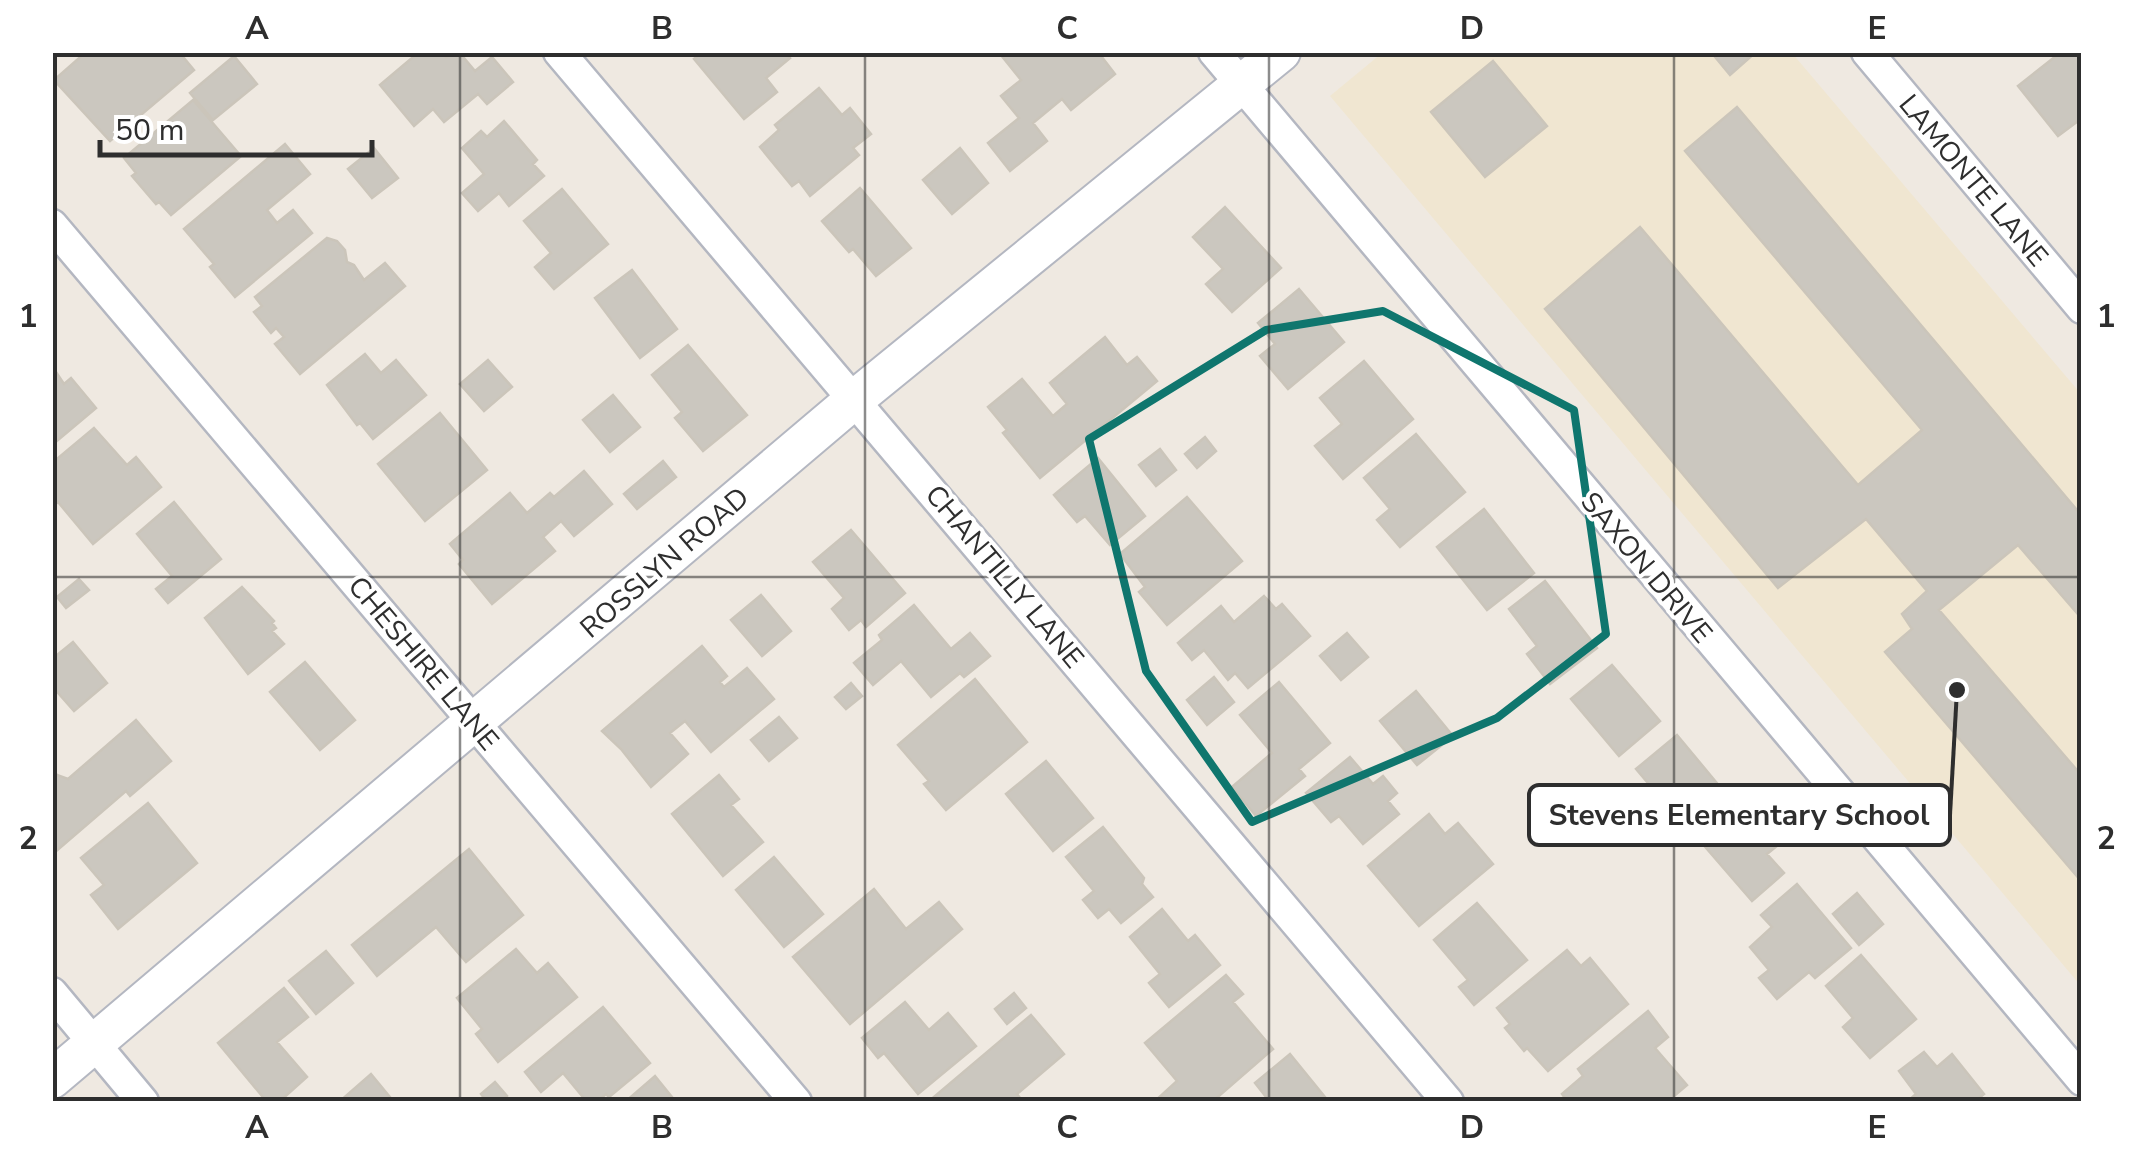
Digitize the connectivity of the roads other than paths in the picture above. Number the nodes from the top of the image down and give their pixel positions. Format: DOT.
graph roads {
  1 [pos="559,52"];
  2 [pos="1214,52"];
  3 [pos="1281,52"];
  4 [pos="1867,52"];
  5 [pos="1240,86"];
  6 [pos="52,225"];
  7 [pos="2082,308"];
  8 [pos="855,399"];
  9 [pos="476,724"];
  10 [pos="52,994"];
  11 [pos="94,1043"];
  12 [pos="52,1079"];
  13 [pos="2082,1080"];
  14 [pos="144,1102"];
  15 [pos="796,1102"];
  16 [pos="1448,1102"];
  1 -- 8 [label="street, CHANTILLY LANE"];
  2 -- 5 [label="street, SAXON DRIVE"];
  3 -- 5 [label="street, ROSSLYN ROAD"];
  4 -- 7 [label="street, LAMONTE LANE"];
  5 -- 8 [label="street, ROSSLYN ROAD"];
  5 -- 13 [label="street, SAXON DRIVE"];
  6 -- 9 [label="street, CHESHIRE LANE"];
  8 -- 9 [label="street, ROSSLYN ROAD"];
  8 -- 16 [label="street, CHANTILLY LANE"];
  9 -- 11 [label="street, ROSSLYN ROAD"];
  9 -- 15 [label="street, CHESHIRE LANE"];
  10 -- 11 [label="street"];
  11 -- 12 [label="street, ROSSLYN ROAD"];
  11 -- 14 [label="street"];
}
